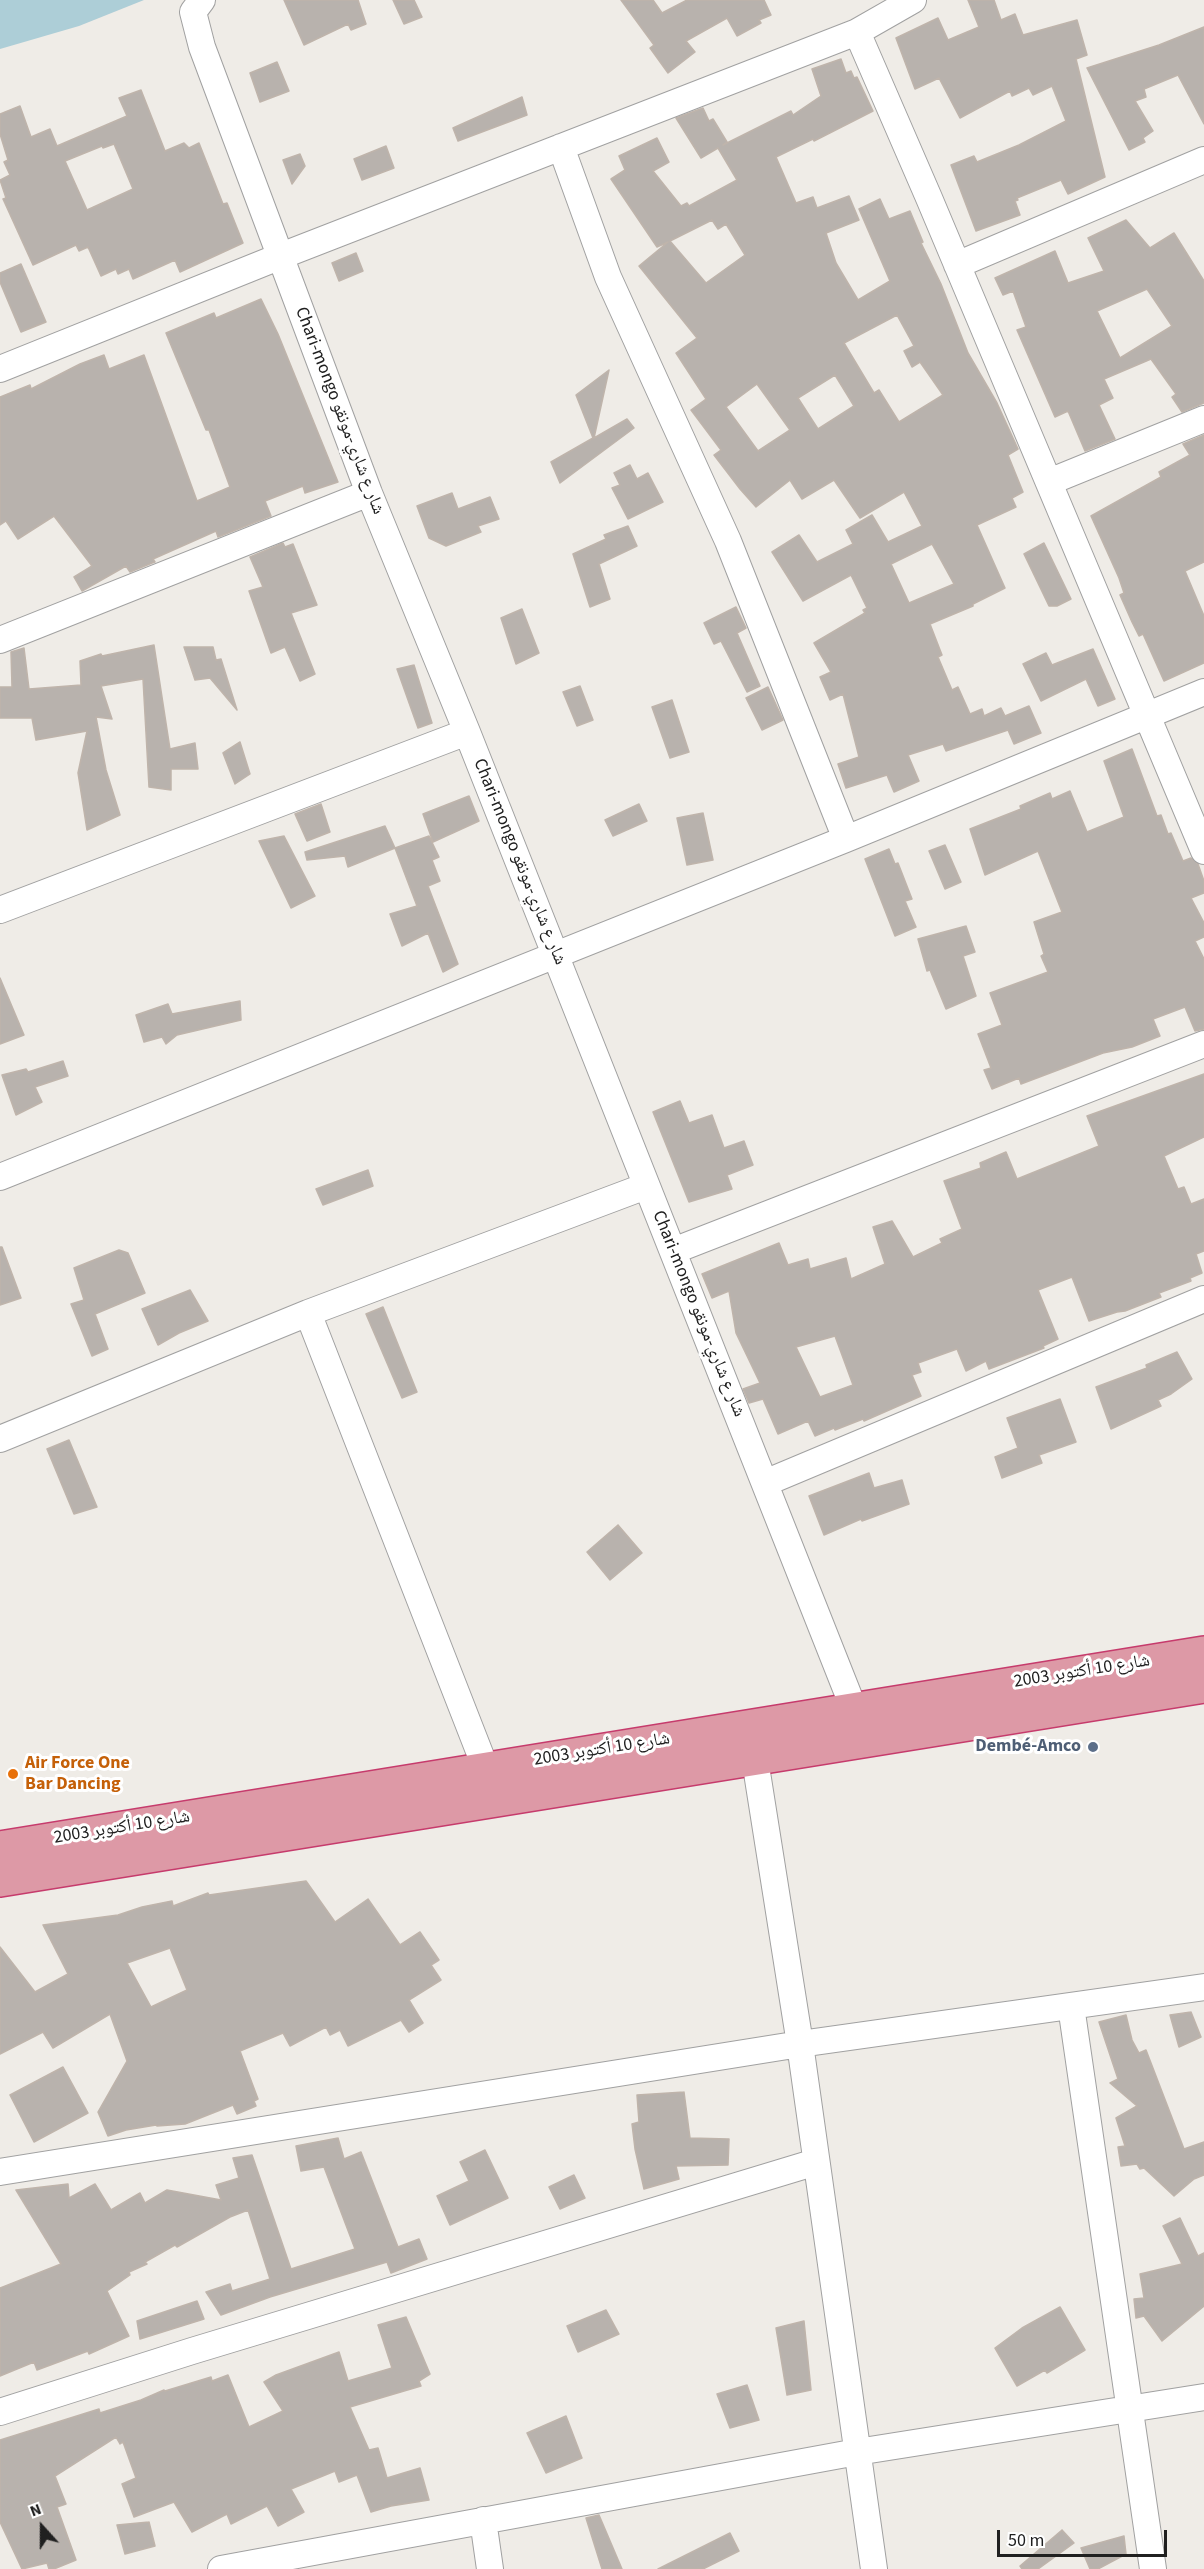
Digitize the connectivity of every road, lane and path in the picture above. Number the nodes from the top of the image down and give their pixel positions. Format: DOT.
graph roads {
  1 [pos="913,0"];
  2 [pos="197,6"];
  3 [pos="856,32"];
  4 [pos="561,147"];
  5 [pos="1204,160"];
  6 [pos="281,256"];
  7 [pos="957,265"];
  8 [pos="0,369"];
  9 [pos="1204,419"];
  10 [pos="1049,482"];
  11 [pos="369,493"];
  12 [pos="0,640"];
  13 [pos="1204,692"];
  14 [pos="1148,716"];
  15 [pos="467,732"];
  16 [pos="846,839"];
  17 [pos="1204,851"];
  18 [pos="0,910"];
  19 [pos="555,955"];
  20 [pos="1204,1044"];
  21 [pos="0,1177"];
  22 [pos="646,1186"];
  23 [pos="673,1251"];
  24 [pos="1204,1299"];
  25 [pos="308,1313"];
  26 [pos="0,1439"];
  27 [pos="765,1483"];
  28 [pos="1204,1653"];
  29 [pos="1204,1686"];
  30 [pos="854,1709"];
  31 [pos="750,1726"];
  32 [pos="754,1758"];
  33 [pos="486,1769"];
  34 [pos="0,1848"];
  35 [pos="0,1880"];
  36 [pos="1204,1987"];
  37 [pos="1071,2006"];
  38 [pos="800,2044"];
  39 [pos="816,2162"];
  40 [pos="0,2172"];
  41 [pos="1204,2397"];
  42 [pos="1129,2408"];
  43 [pos="0,2412"];
  44 [pos="857,2452"];
  45 [pos="483,2520"];
  46 [pos="221,2569"];
  47 [pos="490,2569"];
  48 [pos="874,2569"];
  49 [pos="1153,2569"];
  1 -- 3 [label="street"];
  2 -- 6 [label="street, Chari-mongo شار ع شاري-مونقو"];
  3 -- 4 [label="street"];
  3 -- 7 [label="street"];
  4 -- 6 [label="street"];
  4 -- 16 [label="street"];
  5 -- 7 [label="street"];
  6 -- 8 [label="street"];
  6 -- 11 [label="street, Chari-mongo شار ع شاري-مونقو"];
  7 -- 10 [label="street"];
  9 -- 10 [label="street"];
  10 -- 14 [label="street"];
  11 -- 12 [label="street"];
  11 -- 15 [label="street, Chari-mongo شار ع شاري-مونقو"];
  13 -- 14 [label="street"];
  14 -- 16 [label="street"];
  14 -- 17 [label="street"];
  15 -- 18 [label="street"];
  15 -- 19 [label="street, Chari-mongo شار ع شاري-مونقو"];
  16 -- 19 [label="street"];
  19 -- 21 [label="street"];
  19 -- 22 [label="street, Chari-mongo شار ع شاري-مونقو"];
  20 -- 23 [label="street"];
  22 -- 23 [label="street, Chari-mongo شار ع شاري-مونقو"];
  22 -- 25 [label="street"];
  23 -- 27 [label="street, Chari-mongo شار ع شاري-مونقو"];
  24 -- 27 [label="street"];
  25 -- 26 [label="street"];
  25 -- 33 [label="street"];
  27 -- 30 [label="street, Chari-mongo شار ع شاري-مونقو"];
  28 -- 30 [label="highway, شارع 10 أكتوبر 2003"];
  29 -- 32 [label="highway, شارع 10 أكتوبر 2003"];
  30 -- 31 [label="highway, شارع 10 أكتوبر 2003"];
  31 -- 32 [label="street"];
  31 -- 33 [label="highway, شارع 10 أكتوبر 2003"];
  32 -- 35 [label="highway, شارع 10 أكتوبر 2003"];
  32 -- 38 [label="street"];
  33 -- 34 [label="highway, شارع 10 أكتوبر 2003"];
  36 -- 37 [label="street"];
  37 -- 38 [label="street"];
  37 -- 42 [label="street"];
  38 -- 39 [label="street"];
  38 -- 40 [label="street"];
  39 -- 43 [label="street"];
  39 -- 44 [label="street"];
  41 -- 42 [label="street"];
  42 -- 44 [label="street"];
  42 -- 49 [label="street"];
  44 -- 45 [label="street"];
  44 -- 48 [label="street"];
  45 -- 46 [label="street"];
  45 -- 47 [label="street"];
}
